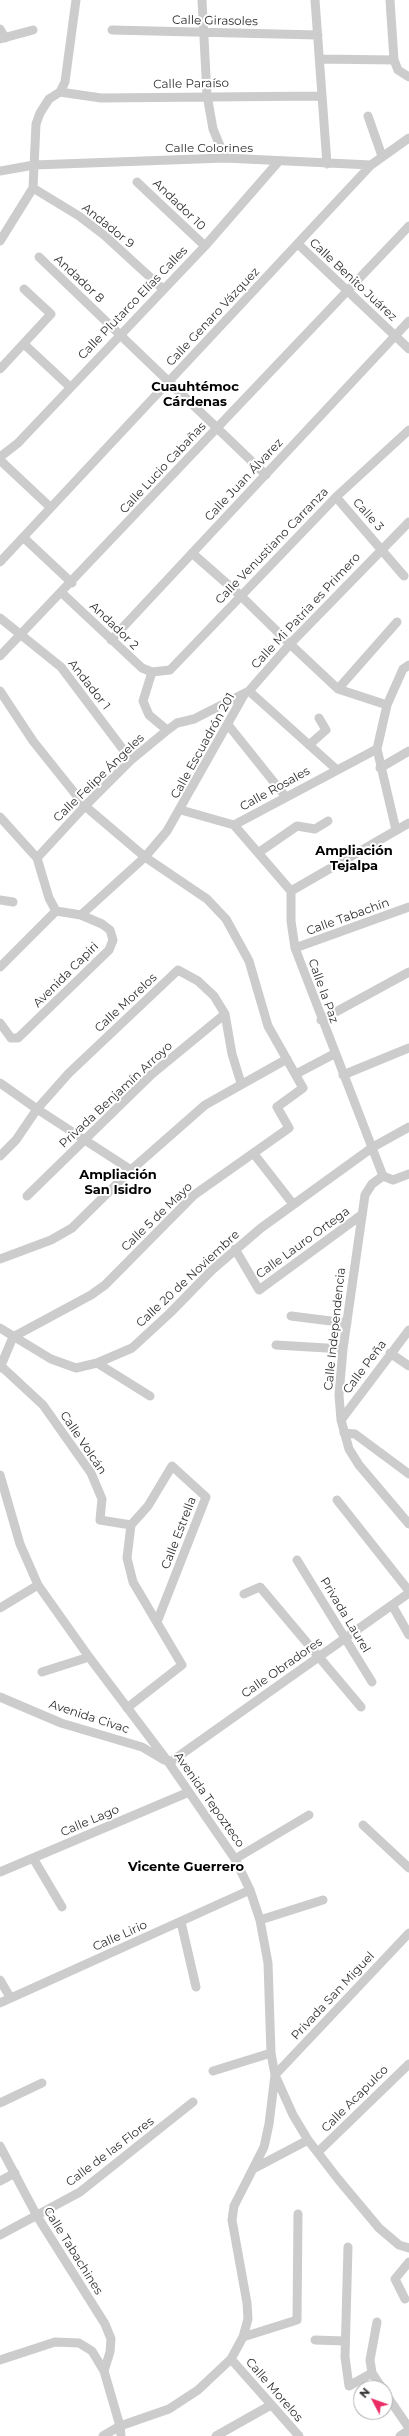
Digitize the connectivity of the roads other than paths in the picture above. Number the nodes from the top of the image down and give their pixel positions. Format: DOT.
graph roads {
  1 [pos="76,0"];
  2 [pos="202,0"];
  3 [pos="315,0"];
  4 [pos="390,0"];
  5 [pos="0,29"];
  6 [pos="33,30"];
  7 [pos="112,30"];
  8 [pos="206,32"];
  9 [pos="318,35"];
  10 [pos="2,39"];
  11 [pos="320,59"];
  12 [pos="394,60"];
  13 [pos="409,77"];
  14 [pos="60,92"];
  15 [pos="207,95"];
  16 [pos="322,96"];
  17 [pos="368,116"];
  18 [pos="409,138"];
  19 [pos="382,156"];
  20 [pos="225,158"];
  21 [pos="279,161"];
  22 [pos="327,164"];
  23 [pos="34,165"];
  24 [pos="371,165"];
  25 [pos="0,171"];
  26 [pos="137,182"];
  27 [pos="33,188"];
  28 [pos="409,226"];
  29 [pos="0,241"];
  30 [pos="298,244"];
  31 [pos="205,246"];
  32 [pos="39,257"];
  33 [pos="24,289"];
  34 [pos="163,289"];
  35 [pos="346,290"];
  36 [pos="409,321"];
  37 [pos="121,334"];
  38 [pos="395,336"];
  39 [pos="24,344"];
  40 [pos="409,349"];
  41 [pos="0,369"];
  42 [pos="169,381"];
  43 [pos="70,387"];
  44 [pos="217,427"];
  45 [pos="409,430"];
  46 [pos="0,457"];
  47 [pos="0,460"];
  48 [pos="266,475"];
  49 [pos="336,497"];
  50 [pos="50,507"];
  51 [pos="408,525"];
  52 [pos="23,537"];
  53 [pos="382,548"];
  54 [pos="192,553"];
  55 [pos="0,562"];
  56 [pos="404,576"];
  57 [pos="72,582"];
  58 [pos="62,593"];
  59 [pos="241,596"];
  60 [pos="0,618"];
  61 [pos="397,622"];
  62 [pos="20,635"];
  63 [pos="110,640"];
  64 [pos="290,644"];
  65 [pos="0,656"];
  66 [pos="409,665"];
  67 [pos="152,672"];
  68 [pos="338,688"];
  69 [pos="0,691"];
  70 [pos="247,692"];
  71 [pos="387,706"];
  72 [pos="319,718"];
  73 [pos="228,726"];
  74 [pos="167,730"];
  75 [pos="309,744"];
  76 [pos="377,749"];
  77 [pos="409,751"];
  78 [pos="131,760"];
  79 [pos="380,768"];
  80 [pos="336,769"];
  81 [pos="286,796"];
  82 [pos="85,806"];
  83 [pos="181,810"];
  84 [pos="0,817"];
  85 [pos="328,821"];
  86 [pos="409,823"];
  87 [pos="234,826"];
  88 [pos="396,830"];
  89 [pos="258,853"];
  90 [pos="145,857"];
  91 [pos="37,858"];
  92 [pos="291,891"];
  93 [pos="0,900"];
  94 [pos="13,902"];
  95 [pos="409,908"];
  96 [pos="56,911"];
  97 [pos="82,915"];
  98 [pos="295,948"];
  99 [pos="0,967"];
  100 [pos="409,972"];
  101 [pos="225,1014"];
  102 [pos="321,1020"];
  103 [pos="0,1023"];
  104 [pos="409,1048"];
  105 [pos="334,1054"];
  106 [pos="287,1059"];
  107 [pos="296,1074"];
  108 [pos="343,1075"];
  109 [pos="0,1083"];
  110 [pos="241,1083"];
  111 [pos="37,1109"];
  112 [pos="409,1127"];
  113 [pos="84,1140"];
  114 [pos="373,1147"];
  115 [pos="254,1154"];
  116 [pos="0,1156"];
  117 [pos="131,1170"];
  118 [pos="409,1174"];
  119 [pos="383,1176"];
  120 [pos="27,1196"];
  121 [pos="293,1204"];
  122 [pos="360,1216"];
  123 [pos="235,1249"];
  124 [pos="0,1259"];
  125 [pos="291,1316"];
  126 [pos="347,1323"];
  127 [pos="0,1328"];
  128 [pos="409,1330"];
  129 [pos="11,1339"];
  130 [pos="276,1345"];
  131 [pos="343,1349"];
  132 [pos="390,1353"];
  133 [pos="97,1363"];
  134 [pos="409,1366"];
  135 [pos="0,1367"];
  136 [pos="150,1396"];
  137 [pos="341,1420"];
  138 [pos="344,1434"];
  139 [pos="409,1474"];
  140 [pos="0,1475"];
  141 [pos="337,1500"];
  142 [pos="409,1524"];
  143 [pos="132,1526"];
  144 [pos="297,1560"];
  145 [pos="38,1584"];
  146 [pos="409,1592"];
  147 [pos="244,1594"];
  148 [pos="392,1605"];
  149 [pos="0,1608"];
  150 [pos="157,1622"];
  151 [pos="409,1636"];
  152 [pos="345,1638"];
  153 [pos="89,1657"];
  154 [pos="319,1657"];
  155 [pos="42,1672"];
  156 [pos="372,1682"];
  157 [pos="0,1697"];
  158 [pos="361,1707"];
  159 [pos="127,1708"];
  160 [pos="169,1763"];
  161 [pos="189,1792"];
  162 [pos="308,1815"];
  163 [pos="363,1825"];
  164 [pos="33,1858"];
  165 [pos="235,1859"];
  166 [pos="409,1868"];
  167 [pos="0,1872"];
  168 [pos="250,1890"];
  169 [pos="323,1900"];
  170 [pos="62,1907"];
  171 [pos="260,1920"];
  172 [pos="181,1922"];
  173 [pos="409,1933"];
  174 [pos="0,1980"];
  175 [pos="196,1987"];
  176 [pos="10,1998"];
  177 [pos="0,2002"];
  178 [pos="271,2053"];
  179 [pos="409,2064"];
  180 [pos="213,2071"];
  181 [pos="275,2075"];
  182 [pos="42,2083"];
  183 [pos="193,2102"];
  184 [pos="0,2103"];
  185 [pos="308,2140"];
  186 [pos="0,2146"];
  187 [pos="318,2152"];
  188 [pos="253,2169"];
  189 [pos="15,2173"];
  190 [pos="0,2181"];
  191 [pos="298,2214"];
  192 [pos="37,2216"];
  193 [pos="0,2235"];
  194 [pos="348,2247"];
  195 [pos="409,2248"];
  196 [pos="409,2262"];
  197 [pos="405,2299"];
  198 [pos="377,2322"];
  199 [pos="243,2337"];
  200 [pos="315,2340"];
  201 [pos="345,2341"];
  202 [pos="231,2359"];
  203 [pos="0,2360"];
  204 [pos="104,2371"];
  205 [pos="372,2373"];
  206 [pos="377,2380"];
  207 [pos="271,2405"];
  208 [pos="393,2405"];
  209 [pos="409,2429"];
  210 [pos="120,2431"];
  211 [pos="103,2436"];
  212 [pos="216,2436"];
  213 [pos="299,2436"];
  214 [pos="400,2436"];
  1 -- 14 [label="street"];
  2 -- 8 [label="street"];
  3 -- 9 [label="street"];
  4 -- 12 [label="street"];
  5 -- 10 [label="street"];
  6 -- 10 [label="street"];
  7 -- 8 [label="street, Calle Girasoles"];
  8 -- 9 [label="street, Calle Girasoles"];
  8 -- 15 [label="street"];
  9 -- 11 [label="street"];
  11 -- 12 [label="street"];
  11 -- 16 [label="street"];
  12 -- 13 [label="street"];
  14 -- 15 [label="street, Calle Paraíso"];
  14 -- 23 [label="street"];
  15 -- 16 [label="street, Calle Paraíso"];
  15 -- 20 [label="street"];
  16 -- 22 [label="street"];
  17 -- 19 [label="street"];
  18 -- 19 [label="street"];
  19 -- 24 [label="street"];
  20 -- 21 [label="street, Calle Colorines"];
  20 -- 23 [label="street, Calle Colorines"];
  21 -- 22 [label="street, Calle Colorines"];
  21 -- 31 [label="street, Calle Plutarco Elías Calles"];
  22 -- 24 [label="street, Calle Colorines"];
  23 -- 25 [label="street, Calle Colorines"];
  23 -- 27 [label="street"];
  24 -- 30 [label="street, Calle Genaro Vázquez"];
  26 -- 31 [label="street, Andador 10"];
  27 -- 29 [label="street"];
  27 -- 34 [label="street, Andador 9"];
  28 -- 35 [label="street, Calle Lucio Cabañas"];
  30 -- 35 [label="street, Calle Benito Juárez"];
  30 -- 42 [label="street, Calle Genaro Vázquez"];
  31 -- 34 [label="street, Calle Plutarco Elías Calles"];
  32 -- 37 [label="street, Andador 8"];
  33 -- 39 [label="street"];
  34 -- 37 [label="street, Calle Plutarco Elías Calles"];
  35 -- 38 [label="street, Calle Benito Juárez"];
  35 -- 44 [label="street, Calle Lucio Cabañas"];
  36 -- 38 [label="street, Calle Juan Álvarez"];
  37 -- 42 [label="street, Andador 8"];
  37 -- 43 [label="street, Calle Plutarco Elías Calles"];
  38 -- 40 [label="street, Calle Benito Juárez"];
  38 -- 48 [label="street, Calle Juan Álvarez"];
  39 -- 41 [label="street"];
  39 -- 43 [label="street"];
  42 -- 44 [label="street, Andador 8"];
  42 -- 50 [label="street, Calle Genaro Vázquez"];
  43 -- 46 [label="street, Calle Plutarco Elías Calles"];
  44 -- 48 [label="street, Andador 8"];
  44 -- 57 [label="street, Calle Lucio Cabañas"];
  45 -- 49 [label="street, Calle Venustiano Carranza"];
  47 -- 50 [label="street"];
  48 -- 54 [label="street, Calle Juan Álvarez"];
  49 -- 53 [label="street, Calle 3"];
  49 -- 59 [label="street, Calle Venustiano Carranza"];
  50 -- 52 [label="street, Calle Genaro Vázquez"];
  51 -- 53 [label="street, Calle Mi Patria es Primero"];
  52 -- 55 [label="street, Calle Genaro Vázquez"];
  52 -- 57 [label="street"];
  53 -- 56 [label="street, Calle 3"];
  53 -- 64 [label="street, Calle Mi Patria es Primero"];
  54 -- 59 [label="street"];
  54 -- 63 [label="street, Calle Juan Álvarez"];
  57 -- 58 [label="street, Calle Lucio Cabañas"];
  58 -- 62 [label="street, Calle Lucio Cabañas"];
  58 -- 63 [label="street, Andador 2"];
  59 -- 64 [label="street"];
  59 -- 67 [label="street, Calle Venustiano Carranza"];
  60 -- 62 [label="street, Andador 1"];
  61 -- 68 [label="street"];
  62 -- 65 [label="street, Calle Lucio Cabañas"];
  62 -- 78 [label="street, Andador 1"];
  63 -- 67 [label="street, Andador 2"];
  64 -- 68 [label="street"];
  64 -- 70 [label="street, Calle Mi Patria es Primero"];
  66 -- 71 [label="street"];
  67 -- 74 [label="street"];
  68 -- 71 [label="street"];
  69 -- 82 [label="street"];
  70 -- 73 [label="street, Calle Escuadrón 201"];
  70 -- 74 [label="street, Calle Felipe Ángeles"];
  70 -- 75 [label="street"];
  71 -- 76 [label="street"];
  72 -- 75 [label="street"];
  73 -- 81 [label="street"];
  73 -- 83 [label="street, Calle Escuadrón 201"];
  74 -- 78 [label="street, Calle Felipe Ángeles"];
  75 -- 80 [label="street"];
  76 -- 79 [label="street"];
  76 -- 80 [label="street, Calle Rosales"];
  77 -- 79 [label="street"];
  78 -- 82 [label="street, Calle Felipe Ángeles"];
  79 -- 88 [label="street"];
  80 -- 81 [label="street, Calle Rosales"];
  81 -- 87 [label="street, Calle Rosales"];
  82 -- 90 [label="street"];
  82 -- 91 [label="street, Calle Felipe Ángeles"];
  83 -- 87 [label="street, Calle Rosales"];
  83 -- 90 [label="street, Calle Escuadrón 201"];
  84 -- 91 [label="street"];
  85 -- 89 [label="street"];
  86 -- 88 [label="street"];
  87 -- 89 [label="street"];
  88 -- 92 [label="street"];
  89 -- 92 [label="street"];
  90 -- 97 [label="street, Calle Escuadrón 201"];
  90 -- 106 [label="street"];
  91 -- 96 [label="street"];
  92 -- 98 [label="street, Calle la Paz"];
  93 -- 94 [label="street"];
  95 -- 98 [label="street, Calle Tabachín"];
  96 -- 97 [label="street, Avenida Capiri"];
  96 -- 99 [label="street"];
  97 -- 103 [label="street, Avenida Capiri"];
  98 -- 102 [label="street, Calle la Paz"];
  100 -- 102 [label="street"];
  101 -- 110 [label="street, Calle Morelos"];
  101 -- 111 [label="street, Calle Morelos"];
  101 -- 113 [label="street, Privada Benjamín Arroyo"];
  102 -- 105 [label="street, Calle la Paz"];
  104 -- 108 [label="street"];
  105 -- 107 [label="street"];
  105 -- 108 [label="street, Calle la Paz"];
  106 -- 107 [label="street"];
  106 -- 110 [label="street"];
  107 -- 115 [label="street, Calle 5 de Mayo"];
  108 -- 114 [label="street, Calle la Paz"];
  109 -- 111 [label="street"];
  110 -- 117 [label="street"];
  111 -- 113 [label="street"];
  111 -- 116 [label="street, Calle Morelos"];
  112 -- 114 [label="street, Calle 20 de Noviembre"];
  113 -- 117 [label="street"];
  113 -- 120 [label="street, Privada Benjamín Arroyo"];
  114 -- 119 [label="street, Calle la Paz"];
  114 -- 121 [label="street, Calle 20 de Noviembre"];
  115 -- 121 [label="street"];
  115 -- 129 [label="street, Calle 5 de Mayo"];
  117 -- 124 [label="street"];
  118 -- 119 [label="street"];
  119 -- 122 [label="street, Calle Independencia"];
  121 -- 123 [label="street, Calle 20 de Noviembre"];
  122 -- 123 [label="street, Calle Lauro Ortega"];
  122 -- 126 [label="street, Calle Independencia"];
  123 -- 133 [label="street, Calle 20 de Noviembre"];
  125 -- 126 [label="street"];
  126 -- 131 [label="street, Calle Independencia"];
  127 -- 129 [label="street"];
  128 -- 132 [label="street, Calle Peña"];
  129 -- 133 [label="street, Calle 20 de Noviembre"];
  129 -- 135 [label="street"];
  130 -- 131 [label="street"];
  131 -- 137 [label="street, Calle Independencia"];
  132 -- 134 [label="street"];
  132 -- 137 [label="street, Calle Peña"];
  133 -- 136 [label="street"];
  135 -- 143 [label="street, Calle Volcán"];
  137 -- 138 [label="street, Calle Independencia"];
  138 -- 139 [label="street"];
  138 -- 142 [label="street, Calle Independencia"];
  140 -- 145 [label="street, Avenida Tepozteco"];
  141 -- 146 [label="street"];
  143 -- 150 [label="street"];
  143 -- 150 [label="street, Calle Estrella"];
  144 -- 152 [label="street, Privada Laurel"];
  145 -- 149 [label="street"];
  145 -- 153 [label="street, Avenida Tepozteco"];
  146 -- 148 [label="street, Calle Obradores"];
  147 -- 154 [label="street"];
  148 -- 151 [label="street"];
  148 -- 152 [label="street, Calle Obradores"];
  150 -- 159 [label="street"];
  152 -- 154 [label="street, Calle Obradores"];
  152 -- 156 [label="street, Privada Laurel"];
  153 -- 155 [label="street"];
  153 -- 159 [label="street, Avenida Tepozteco"];
  154 -- 158 [label="street"];
  154 -- 160 [label="street, Calle Obradores"];
  157 -- 160 [label="street, Avenida Civac"];
  159 -- 160 [label="street, Avenida Tepozteco"];
  160 -- 161 [label="street, Avenida Tepozteco"];
  161 -- 164 [label="street, Calle Lago"];
  161 -- 165 [label="street, Avenida Tepozteco"];
  162 -- 165 [label="street"];
  163 -- 166 [label="street"];
  164 -- 167 [label="street, Calle Lago"];
  164 -- 170 [label="street"];
  165 -- 168 [label="street, Avenida Tepozteco"];
  168 -- 171 [label="street, Avenida Tepozteco"];
  168 -- 172 [label="street, Calle Lirio"];
  169 -- 171 [label="street"];
  171 -- 178 [label="street, Avenida Tepozteco"];
  172 -- 175 [label="street"];
  172 -- 176 [label="street, Calle Lirio"];
  173 -- 181 [label="street, Privada San Miguel"];
  174 -- 176 [label="street"];
  176 -- 177 [label="street, Calle Lirio"];
  178 -- 180 [label="street"];
  178 -- 181 [label="street, Avenida Tepozteco"];
  179 -- 187 [label="street, Calle Acapulco"];
  181 -- 185 [label="street"];
  181 -- 188 [label="street, Avenida Tepozteco"];
  182 -- 184 [label="street"];
  183 -- 192 [label="street, Calle de las Flores"];
  185 -- 187 [label="street"];
  185 -- 188 [label="street"];
  186 -- 189 [label="street, Calle Tabachines"];
  187 -- 195 [label="street"];
  188 -- 199 [label="street, Avenida Tepozteco"];
  189 -- 190 [label="street"];
  189 -- 192 [label="street, Calle Tabachines"];
  191 -- 199 [label="street"];
  192 -- 193 [label="street, Calle de las Flores"];
  192 -- 204 [label="street, Calle Tabachines"];
  194 -- 201 [label="street"];
  196 -- 197 [label="street"];
  198 -- 205 [label="street"];
  199 -- 202 [label="street, Avenida Tepozteco"];
  200 -- 201 [label="street"];
  201 -- 205 [label="street"];
  202 -- 207 [label="street, Calle Morelos"];
  202 -- 210 [label="street, Avenida Tepozteco"];
  203 -- 204 [label="street"];
  204 -- 210 [label="street"];
  205 -- 206 [label="street"];
  207 -- 212 [label="street"];
  207 -- 213 [label="street, Calle Morelos"];
  208 -- 209 [label="street"];
  209 -- 214 [label="street"];
  210 -- 211 [label="street, Avenida Tepozteco"];
}
